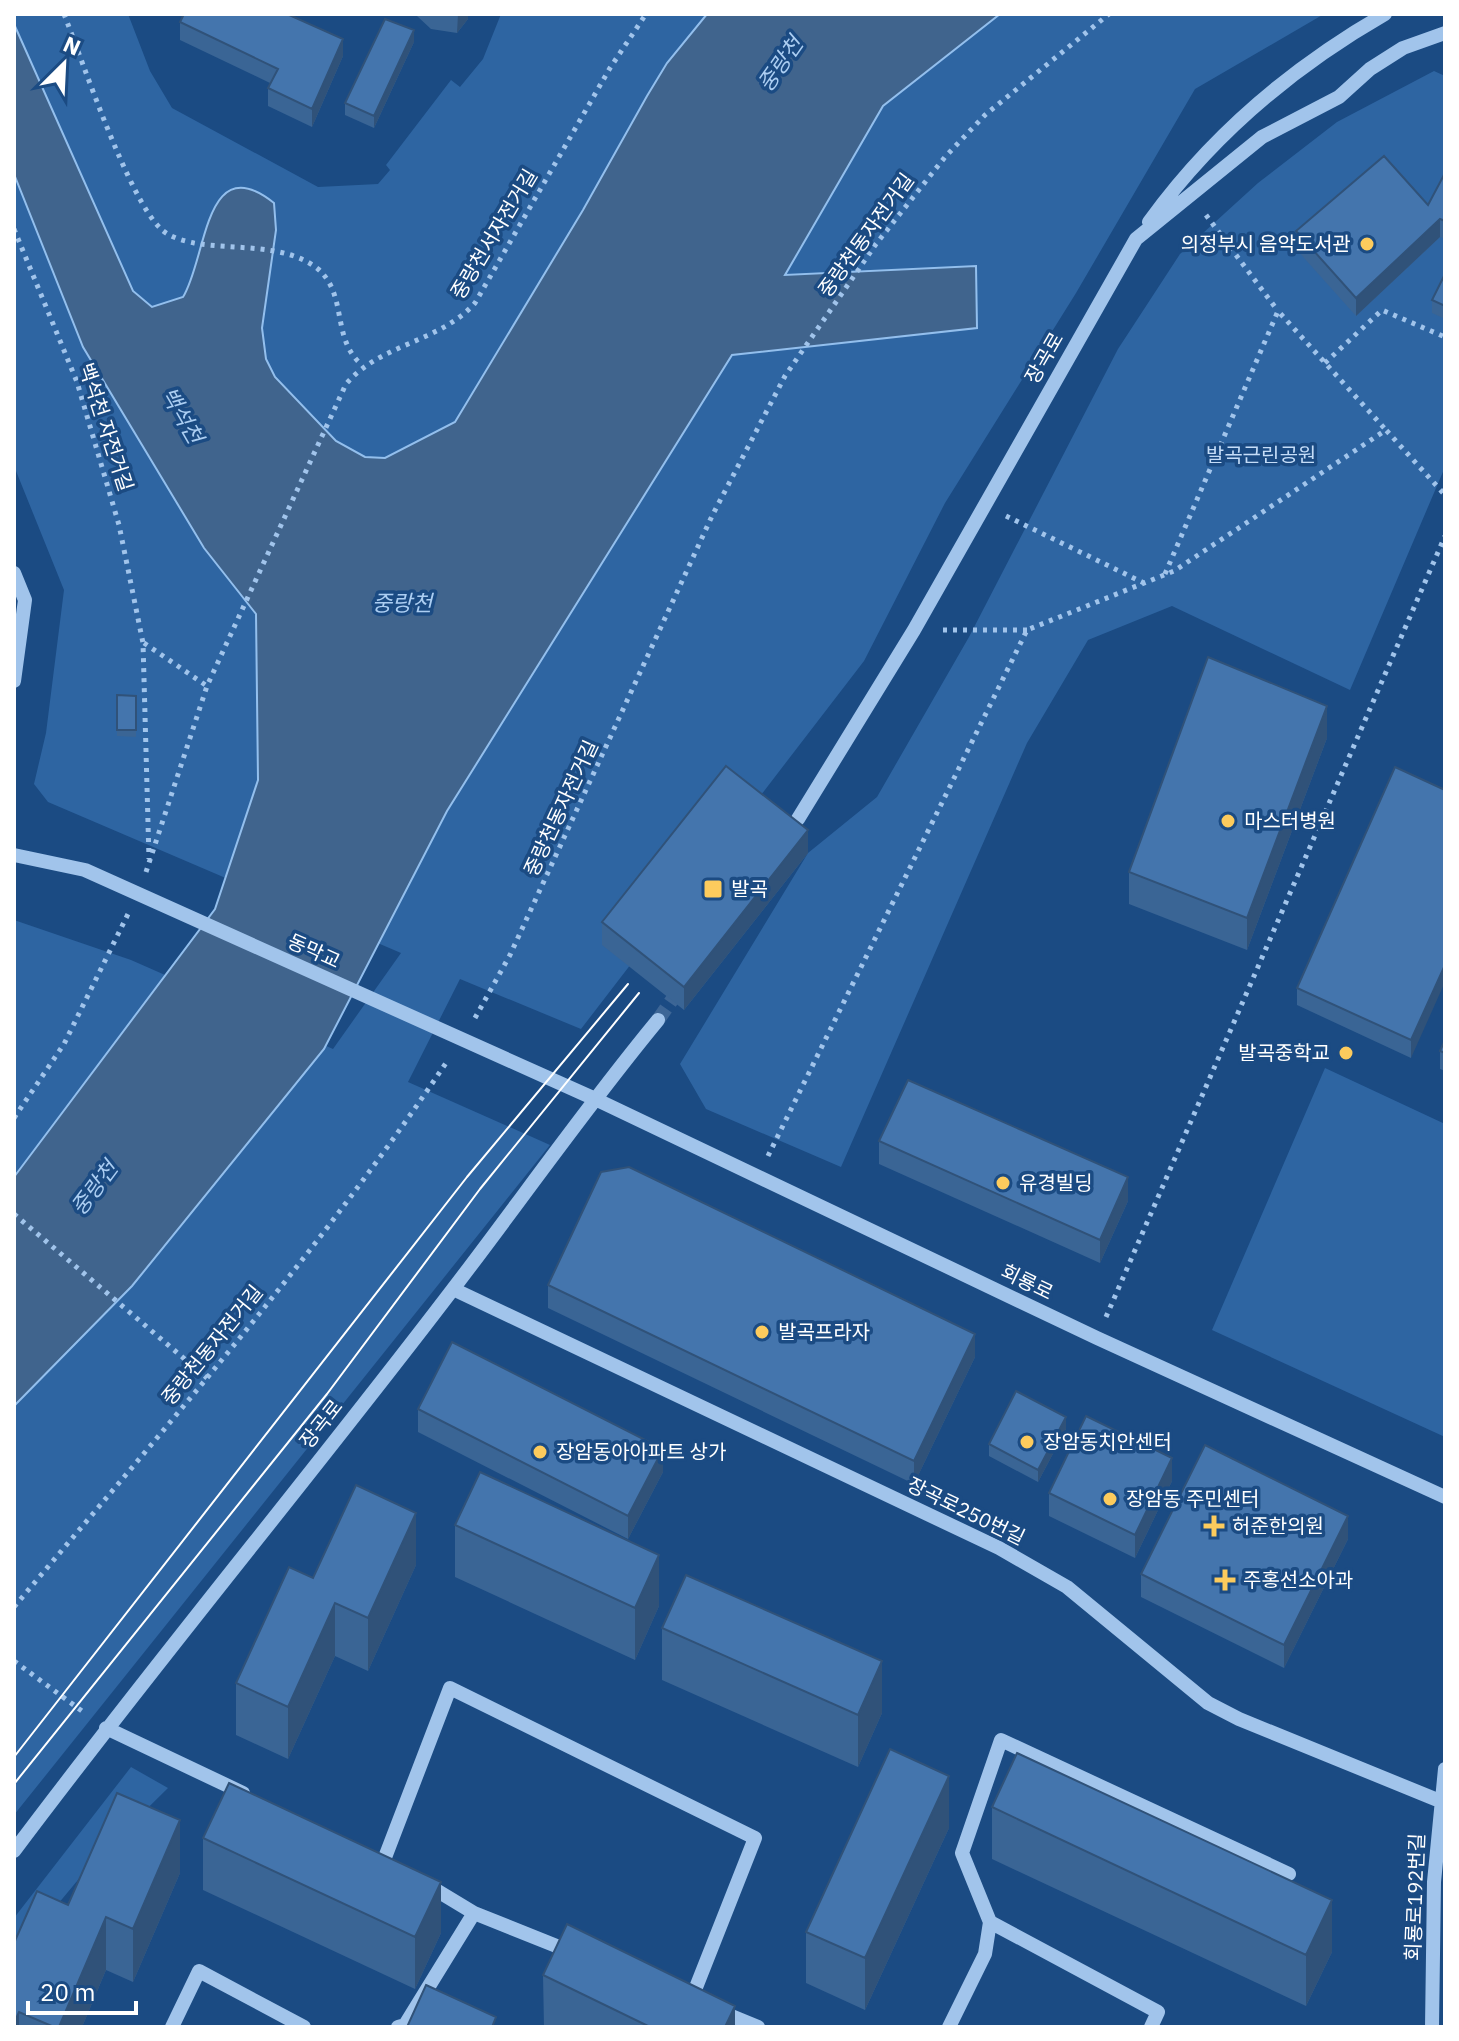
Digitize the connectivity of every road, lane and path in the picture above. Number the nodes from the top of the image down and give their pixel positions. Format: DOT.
graph roads {
  1 [pos="64,14"];
  2 [pos="646,14"];
  3 [pos="1108,14"];
  4 [pos="1385,14"];
  5 [pos="1445,33"];
  6 [pos="1191,195"];
  7 [pos="14,229"];
  8 [pos="1136,239"];
  9 [pos="1278,311"];
  10 [pos="1445,337"];
  11 [pos="1325,363"];
  12 [pos="362,365"];
  13 [pos="1386,430"];
  14 [pos="1445,495"];
  15 [pos="985,506"];
  16 [pos="1445,536"];
  17 [pos="14,573"];
  18 [pos="1165,575"];
  19 [pos="1145,583"];
  20 [pos="914,630"];
  21 [pos="1027,630"];
  22 [pos="226,641"];
  23 [pos="143,643"];
  24 [pos="14,681"];
  25 [pos="207,686"];
  26 [pos="798,819"];
  27 [pos="14,855"];
  28 [pos="149,864"];
  29 [pos="658,1020"];
  30 [pos="468,1031"];
  31 [pos="450,1057"];
  32 [pos="593,1098"];
  33 [pos="759,1175"];
  34 [pos="14,1214"];
  35 [pos="453,1289"];
  36 [pos="1097,1338"];
  37 [pos="207,1378"];
  38 [pos="1445,1497"];
  39 [pos="14,1607"];
  40 [pos="14,1661"];
  41 [pos="106,1728"];
  42 [pos="1445,1769"];
  43 [pos="259,1801"];
  44 [pos="1440,1801"];
  45 [pos="14,1851"];
  46 [pos="1289,1874"];
  47 [pos="1439,1885"];
  48 [pos="474,1913"];
  49 [pos="990,1922"];
  50 [pos="590,1959"];
  51 [pos="172,2027"];
  52 [pos="304,2027"];
  53 [pos="398,2027"];
  54 [pos="758,2027"];
  55 [pos="949,2027"];
  56 [pos="1151,2027"];
  57 [pos="1432,2027"];
  1 -- 12 [label="path"];
  2 -- 12 [label="path, 중랑천서자전거길"];
  3 -- 30 [label="path, 중랑천동자전거길"];
  4 -- 8 [label="street"];
  5 -- 6 [label="street, 장곡로"];
  6 -- 8 [label="street, 장곡로"];
  6 -- 9 [label="path"];
  7 -- 23 [label="path, 백석천 자전거길"];
  8 -- 15 [label="street, 장곡로"];
  9 -- 11 [label="path"];
  9 -- 18 [label="path"];
  10 -- 11 [label="path"];
  11 -- 13 [label="path"];
  12 -- 22 [label="path, 중랑천서자전거길"];
  13 -- 14 [label="path"];
  13 -- 18 [label="path"];
  15 -- 19 [label="path"];
  15 -- 20 [label="street, 장곡로"];
  16 -- 36 [label="path"];
  17 -- 24 [label="street"];
  18 -- 19 [label="path"];
  19 -- 21 [label="path"];
  20 -- 21 [label="path"];
  20 -- 26 [label="street, 장곡로"];
  21 -- 33 [label="path"];
  23 -- 25 [label="path"];
  23 -- 28 [label="path, 백석천 자전거길"];
  27 -- 32 [label="street, 동막교"];
  29 -- 32 [label="street, 장곡로"];
  31 -- 37 [label="path, 중랑천동자전거길"];
  32 -- 33 [label="street, 회룡로"];
  32 -- 35 [label="street, 장곡로"];
  33 -- 36 [label="street, 회룡로"];
  34 -- 37 [label="path"];
  35 -- 41 [label="street, 장곡로"];
  35 -- 44 [label="street, 장곡로250번길"];
  36 -- 38 [label="street, 회룡로"];
  37 -- 39 [label="path, 중랑천동자전거길"];
  40 -- 41 [label="path"];
  41 -- 43 [label="street"];
  41 -- 45 [label="street, 장곡로"];
  42 -- 44 [label="street, 회룡로192번길"];
  44 -- 47 [label="street, 회룡로192번길"];
  46 -- 49 [label="street"];
  47 -- 57 [label="street, 회룡로192번길"];
  48 -- 50 [label="street"];
  48 -- 53 [label="street"];
  48 -- 54 [label="street"];
  49 -- 55 [label="street"];
  49 -- 56 [label="street"];
  51 -- 52 [label="street"];
}
